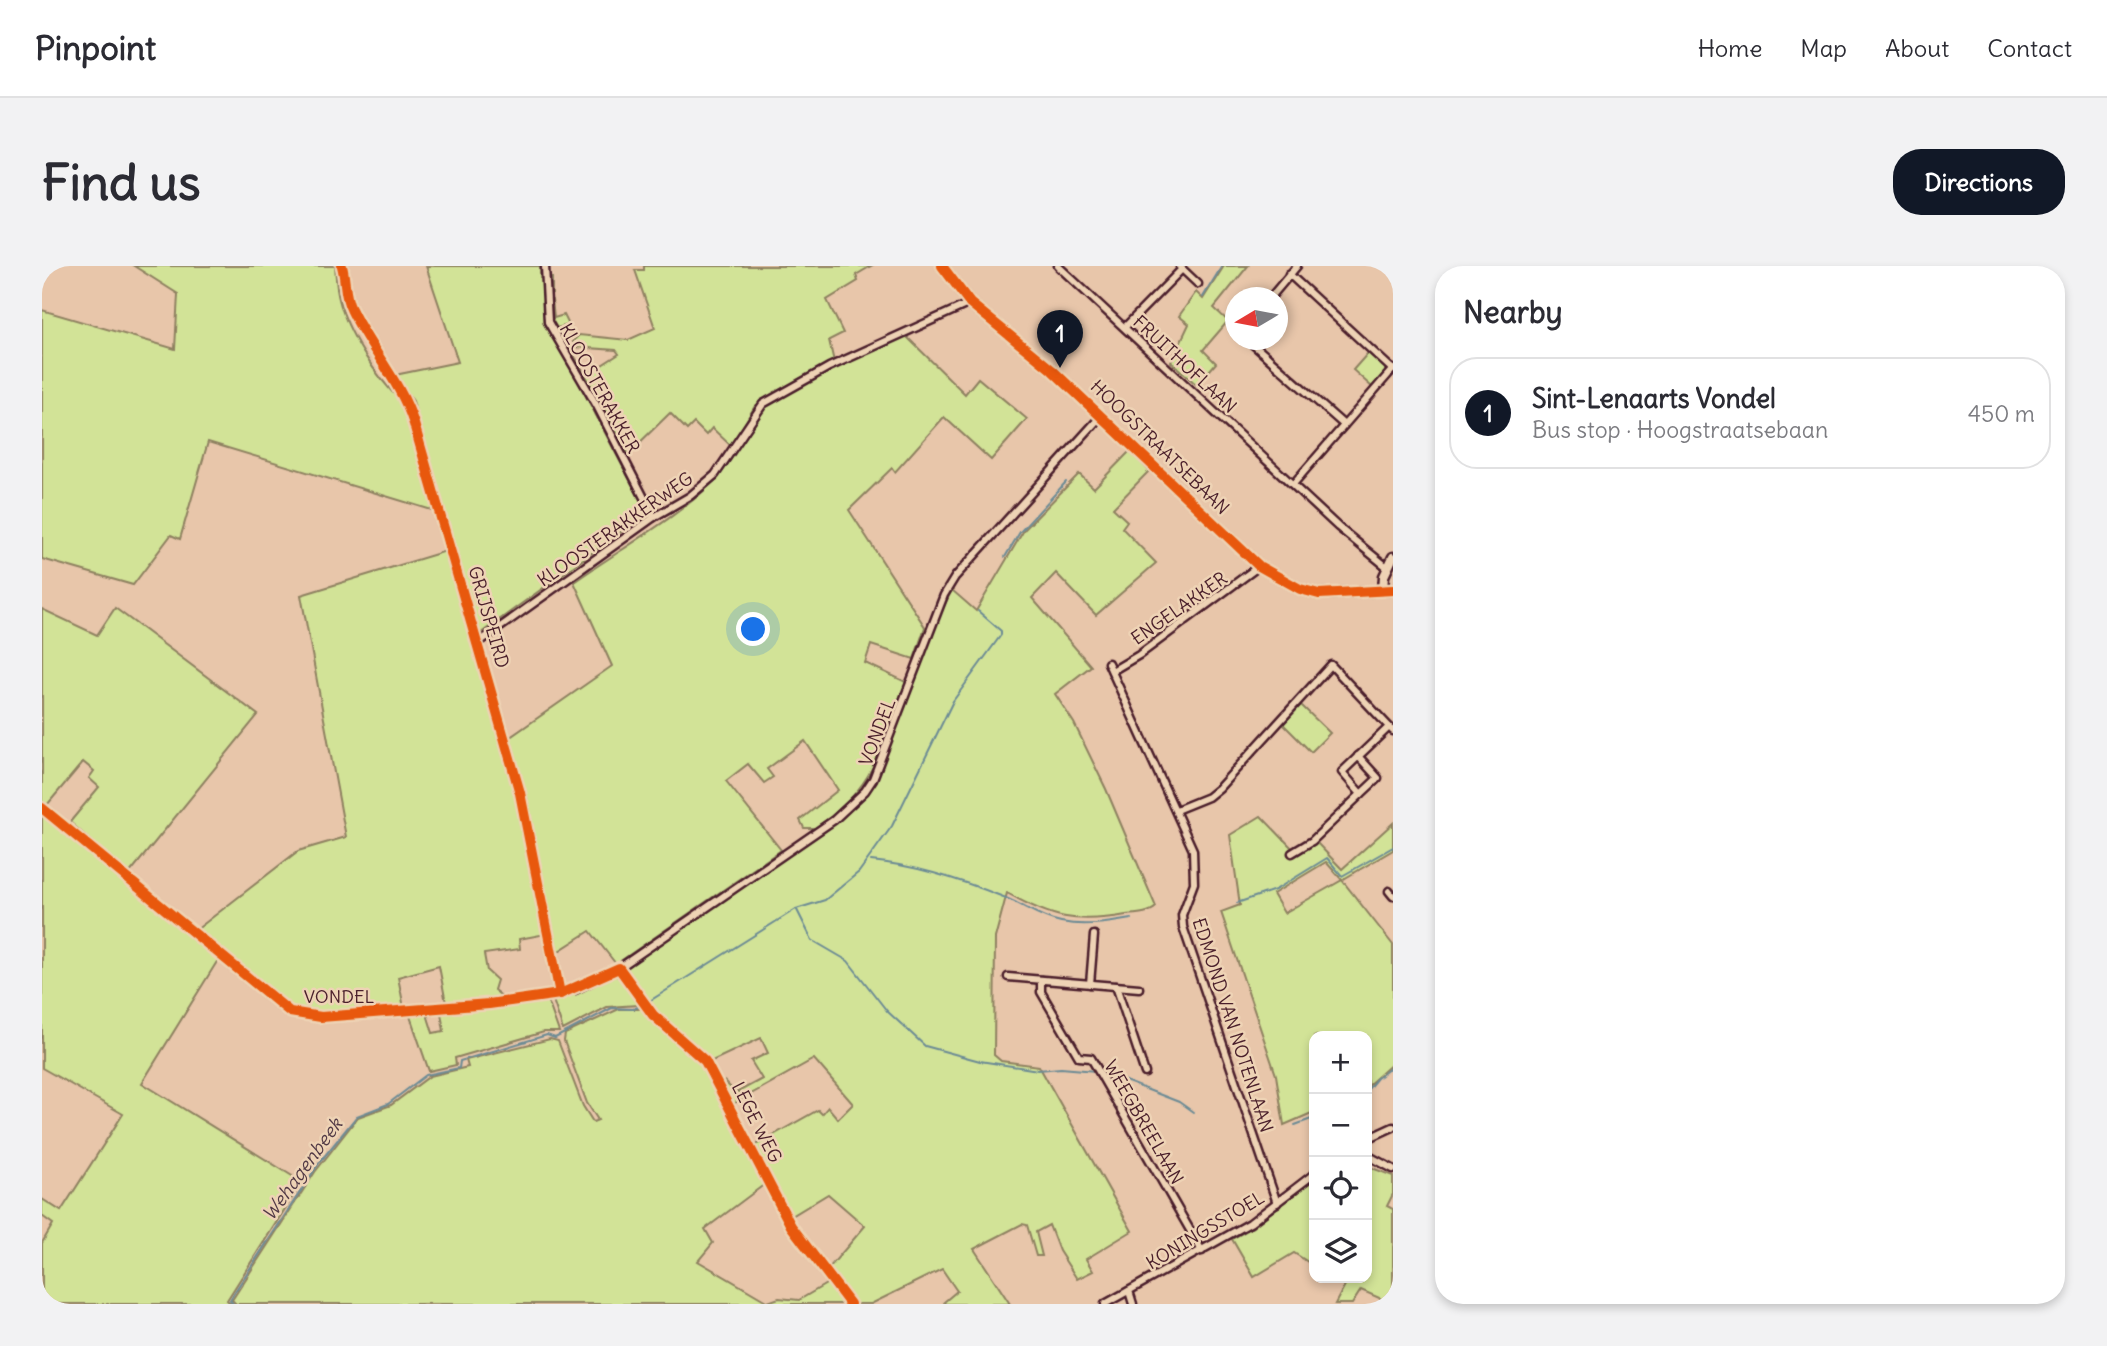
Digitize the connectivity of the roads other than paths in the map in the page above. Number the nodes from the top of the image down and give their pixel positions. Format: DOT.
graph roads {
  1 [pos="342,266"];
  2 [pos="545,266"];
  3 [pos="942,266"];
  4 [pos="1058,266"];
  5 [pos="1297,266"];
  6 [pos="1180,267"];
  7 [pos="1289,274"];
  8 [pos="1198,284"];
  9 [pos="1279,287"];
  10 [pos="970,303"];
  11 [pos="1125,327"];
  12 [pos="1259,350"];
  13 [pos="1393,370"];
  14 [pos="1102,415"];
  15 [pos="1344,425"];
  16 [pos="1294,483"];
  17 [pos="654,517"];
  18 [pos="1393,557"];
  19 [pos="1259,566"];
  20 [pos="1387,567"];
  21 [pos="1388,590"];
  22 [pos="478,643"];
  23 [pos="1108,663"];
  24 [pos="1112,671"];
  25 [pos="1391,729"];
  26 [pos="1358,756"];
  27 [pos="1361,794"];
  28 [pos="42,808"];
  29 [pos="1176,810"];
  30 [pos="1292,853"];
  31 [pos="1094,935"];
  32 [pos="619,968"];
  33 [pos="1008,977"];
  34 [pos="1041,980"];
  35 [pos="1090,984"];
  36 [pos="1116,986"];
  37 [pos="1139,988"];
  38 [pos="560,994"];
  39 [pos="1145,1073"];
  40 [pos="1393,1127"];
  41 [pos="1372,1137"];
  42 [pos="1371,1157"];
  43 [pos="1393,1169"];
  44 [pos="1309,1178"];
  45 [pos="1277,1203"];
  46 [pos="1202,1251"];
  47 [pos="1129,1291"];
  48 [pos="850,1304"];
  49 [pos="1105,1304"];
  50 [pos="1133,1304"];
  1 -- 22 [label="street, GRIJSPEIRD"];
  2 -- 17 [label="street, KLOOSTERAKKER"];
  3 -- 10 [label="main road, HOOGSTRAATSEBAAN"];
  4 -- 11 [label="street, FRUITHOFLAAN"];
  5 -- 7 [label="street"];
  6 -- 8 [label="street"];
  6 -- 11 [label="street"];
  7 -- 9 [label="street"];
  7 -- 13 [label="street"];
  10 -- 14 [label="main road, HOOGSTRAATSEBAAN"];
  10 -- 17 [label="street, KLOOSTERAKKERWEG"];
  11 -- 16 [label="street, FRUITHOFLAAN"];
  12 -- 15 [label="street"];
  13 -- 15 [label="street"];
  14 -- 19 [label="main road, HOOGSTRAATSEBAAN"];
  14 -- 32 [label="street, VONDEL"];
  15 -- 16 [label="street"];
  16 -- 20 [label="street, FRUITHOFLAAN"];
  17 -- 22 [label="street, KLOOSTERAKKERWEG"];
  18 -- 20 [label="street"];
  19 -- 21 [label="main road, HOOGSTRAATSEBAAN"];
  19 -- 24 [label="street, ENGELAKKER"];
  20 -- 21 [label="street"];
  22 -- 38 [label="street, GRIJSPEIRD"];
  23 -- 24 [label="street, EDMOND VAN NOTENLAAN"];
  24 -- 29 [label="street, EDMOND VAN NOTENLAAN"];
  25 -- 26 [label="street"];
  25 -- 29 [label="street"];
  26 -- 27 [label="street"];
  26 -- 27 [label="street"];
  27 -- 30 [label="street"];
  28 -- 38 [label="street, VONDEL"];
  29 -- 45 [label="street, EDMOND VAN NOTENLAAN"];
  31 -- 35 [label="street"];
  32 -- 38 [label="street, VONDEL"];
  32 -- 48 [label="street, LEGE WEG"];
  33 -- 34 [label="street"];
  34 -- 35 [label="street"];
  34 -- 46 [label="street, WEEGBREELAAN"];
  35 -- 36 [label="street"];
  36 -- 37 [label="street"];
  36 -- 39 [label="street"];
  40 -- 41 [label="street"];
  42 -- 43 [label="street"];
  44 -- 45 [label="street, KONINGSSTOEL"];
  45 -- 46 [label="street, KONINGSSTOEL"];
  46 -- 47 [label="street, KONINGSSTOEL"];
  47 -- 49 [label="street, KONINGSSTOEL"];
  47 -- 50 [label="street"];
}
